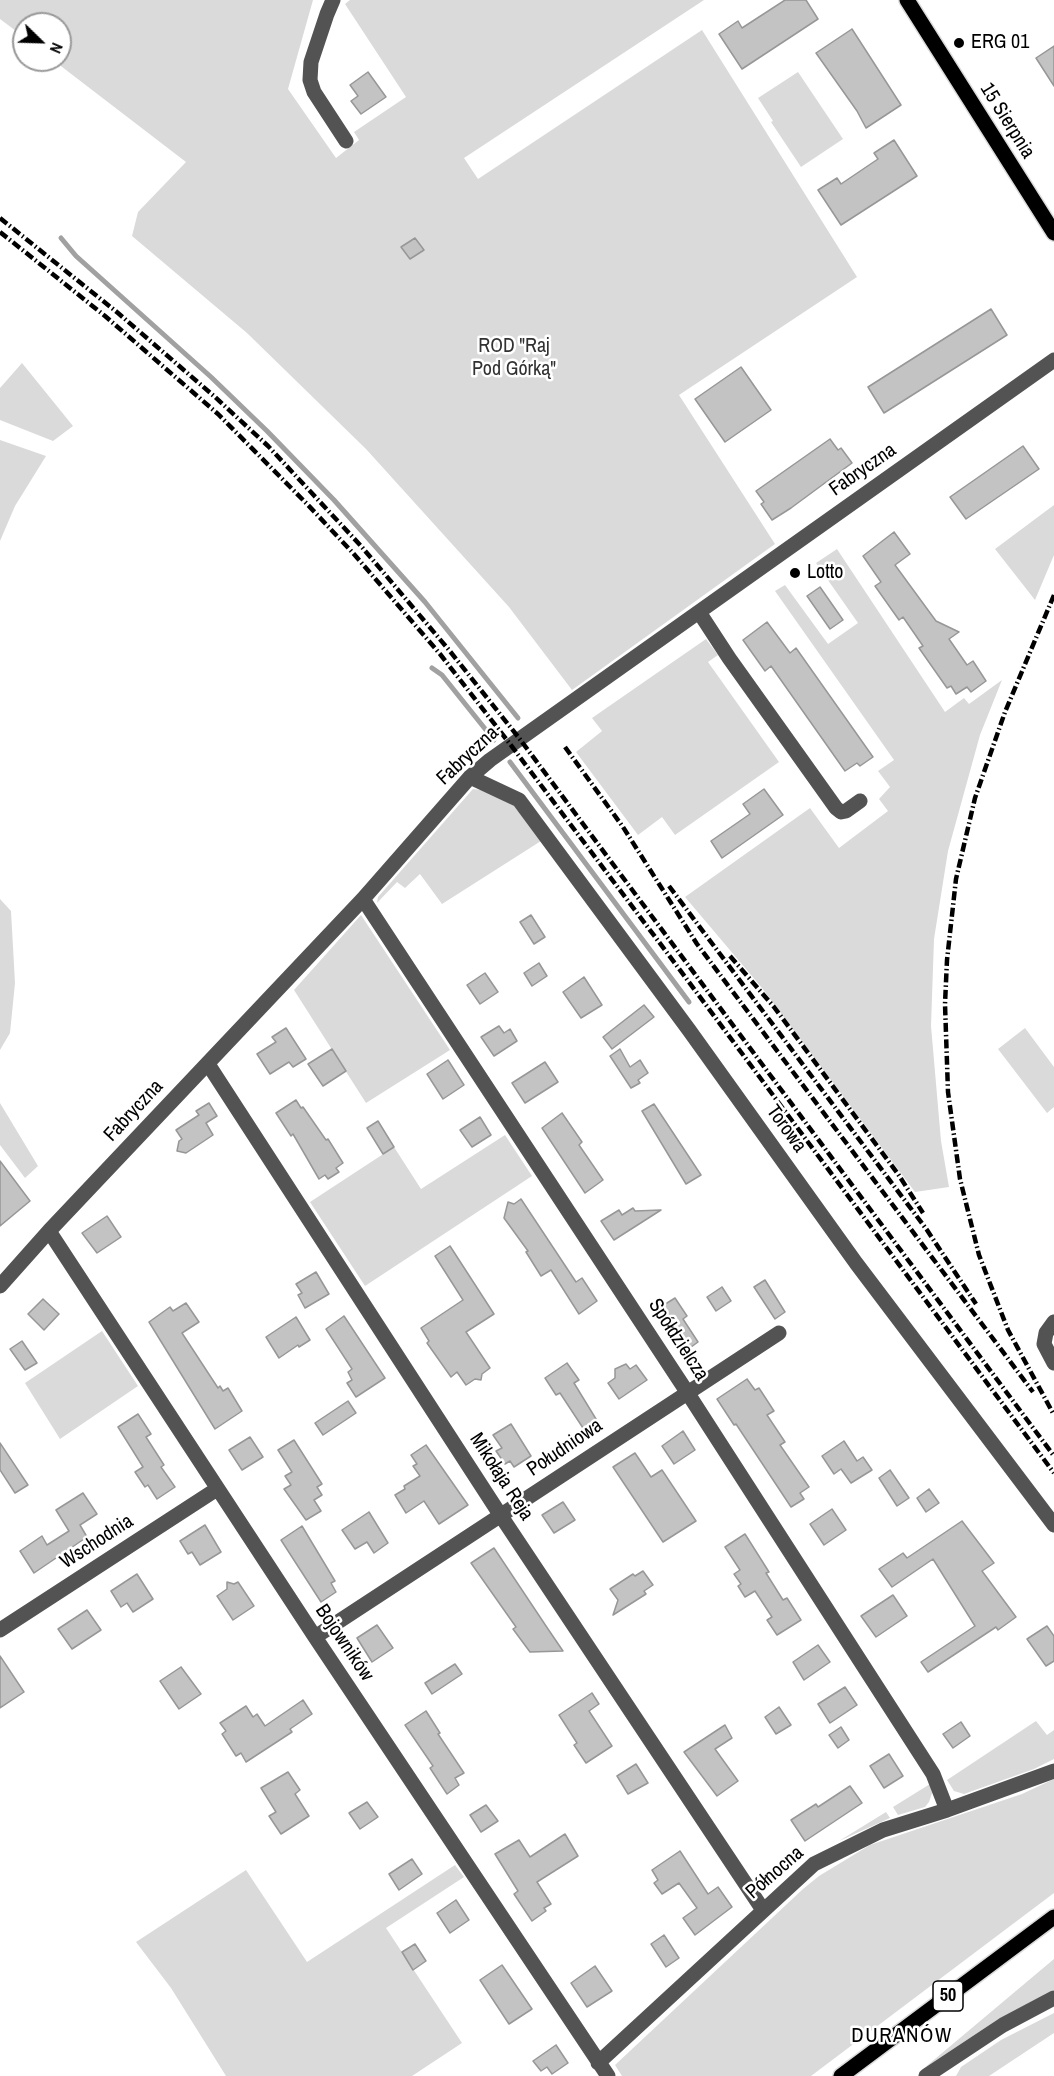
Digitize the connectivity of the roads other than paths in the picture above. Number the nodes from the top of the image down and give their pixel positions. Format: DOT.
graph roads {
  1 [pos="333,0"];
  2 [pos="907,0"];
  3 [pos="346,141"];
  4 [pos="1054,233"];
  5 [pos="1054,360"];
  6 [pos="699,612"];
  7 [pos="471,777"];
  8 [pos="860,801"];
  9 [pos="363,899"];
  10 [pos="208,1064"];
  11 [pos="49,1231"];
  12 [pos="0,1286"];
  13 [pos="1054,1322"];
  14 [pos="779,1333"];
  15 [pos="1054,1363"];
  16 [pos="687,1392"];
  17 [pos="217,1489"];
  18 [pos="501,1516"];
  19 [pos="1054,1525"];
  20 [pos="0,1630"];
  21 [pos="315,1637"];
  22 [pos="1054,1771"];
  23 [pos="947,1810"];
  24 [pos="763,1910"];
  25 [pos="1054,1917"];
  26 [pos="1054,1998"];
  27 [pos="603,2072"];
  28 [pos="934,2074"];
  29 [pos="841,2076"];
  1 -- 3 [label="street"];
  2 -- 4 [label="main road, 15 Sierpnia"];
  5 -- 6 [label="street, Fabryczna"];
  6 -- 7 [label="street, Fabryczna"];
  6 -- 8 [label="street"];
  7 -- 9 [label="street, Fabryczna"];
  7 -- 19 [label="street, Torowa"];
  9 -- 10 [label="street, Fabryczna"];
  9 -- 16 [label="street, Spółdzielcza"];
  10 -- 11 [label="street, Fabryczna"];
  10 -- 18 [label="street, Mikołaja Reja"];
  11 -- 12 [label="street, Fabryczna"];
  11 -- 17 [label="street, Bojowników"];
  13 -- 15 [label="street"];
  14 -- 16 [label="street, Południowa"];
  16 -- 18 [label="street, Południowa"];
  16 -- 23 [label="street, Spółdzielcza"];
  17 -- 20 [label="street, Wschodnia"];
  17 -- 21 [label="street, Bojowników"];
  18 -- 21 [label="street, Południowa"];
  18 -- 24 [label="street, Mikołaja Reja"];
  21 -- 27 [label="street, Bojowników"];
  22 -- 23 [label="street, Północna"];
  23 -- 24 [label="street, Północna"];
  24 -- 27 [label="street, Północna"];
  25 -- 29 [label="main road, 50"];
  26 -- 28 [label="street"];
}
